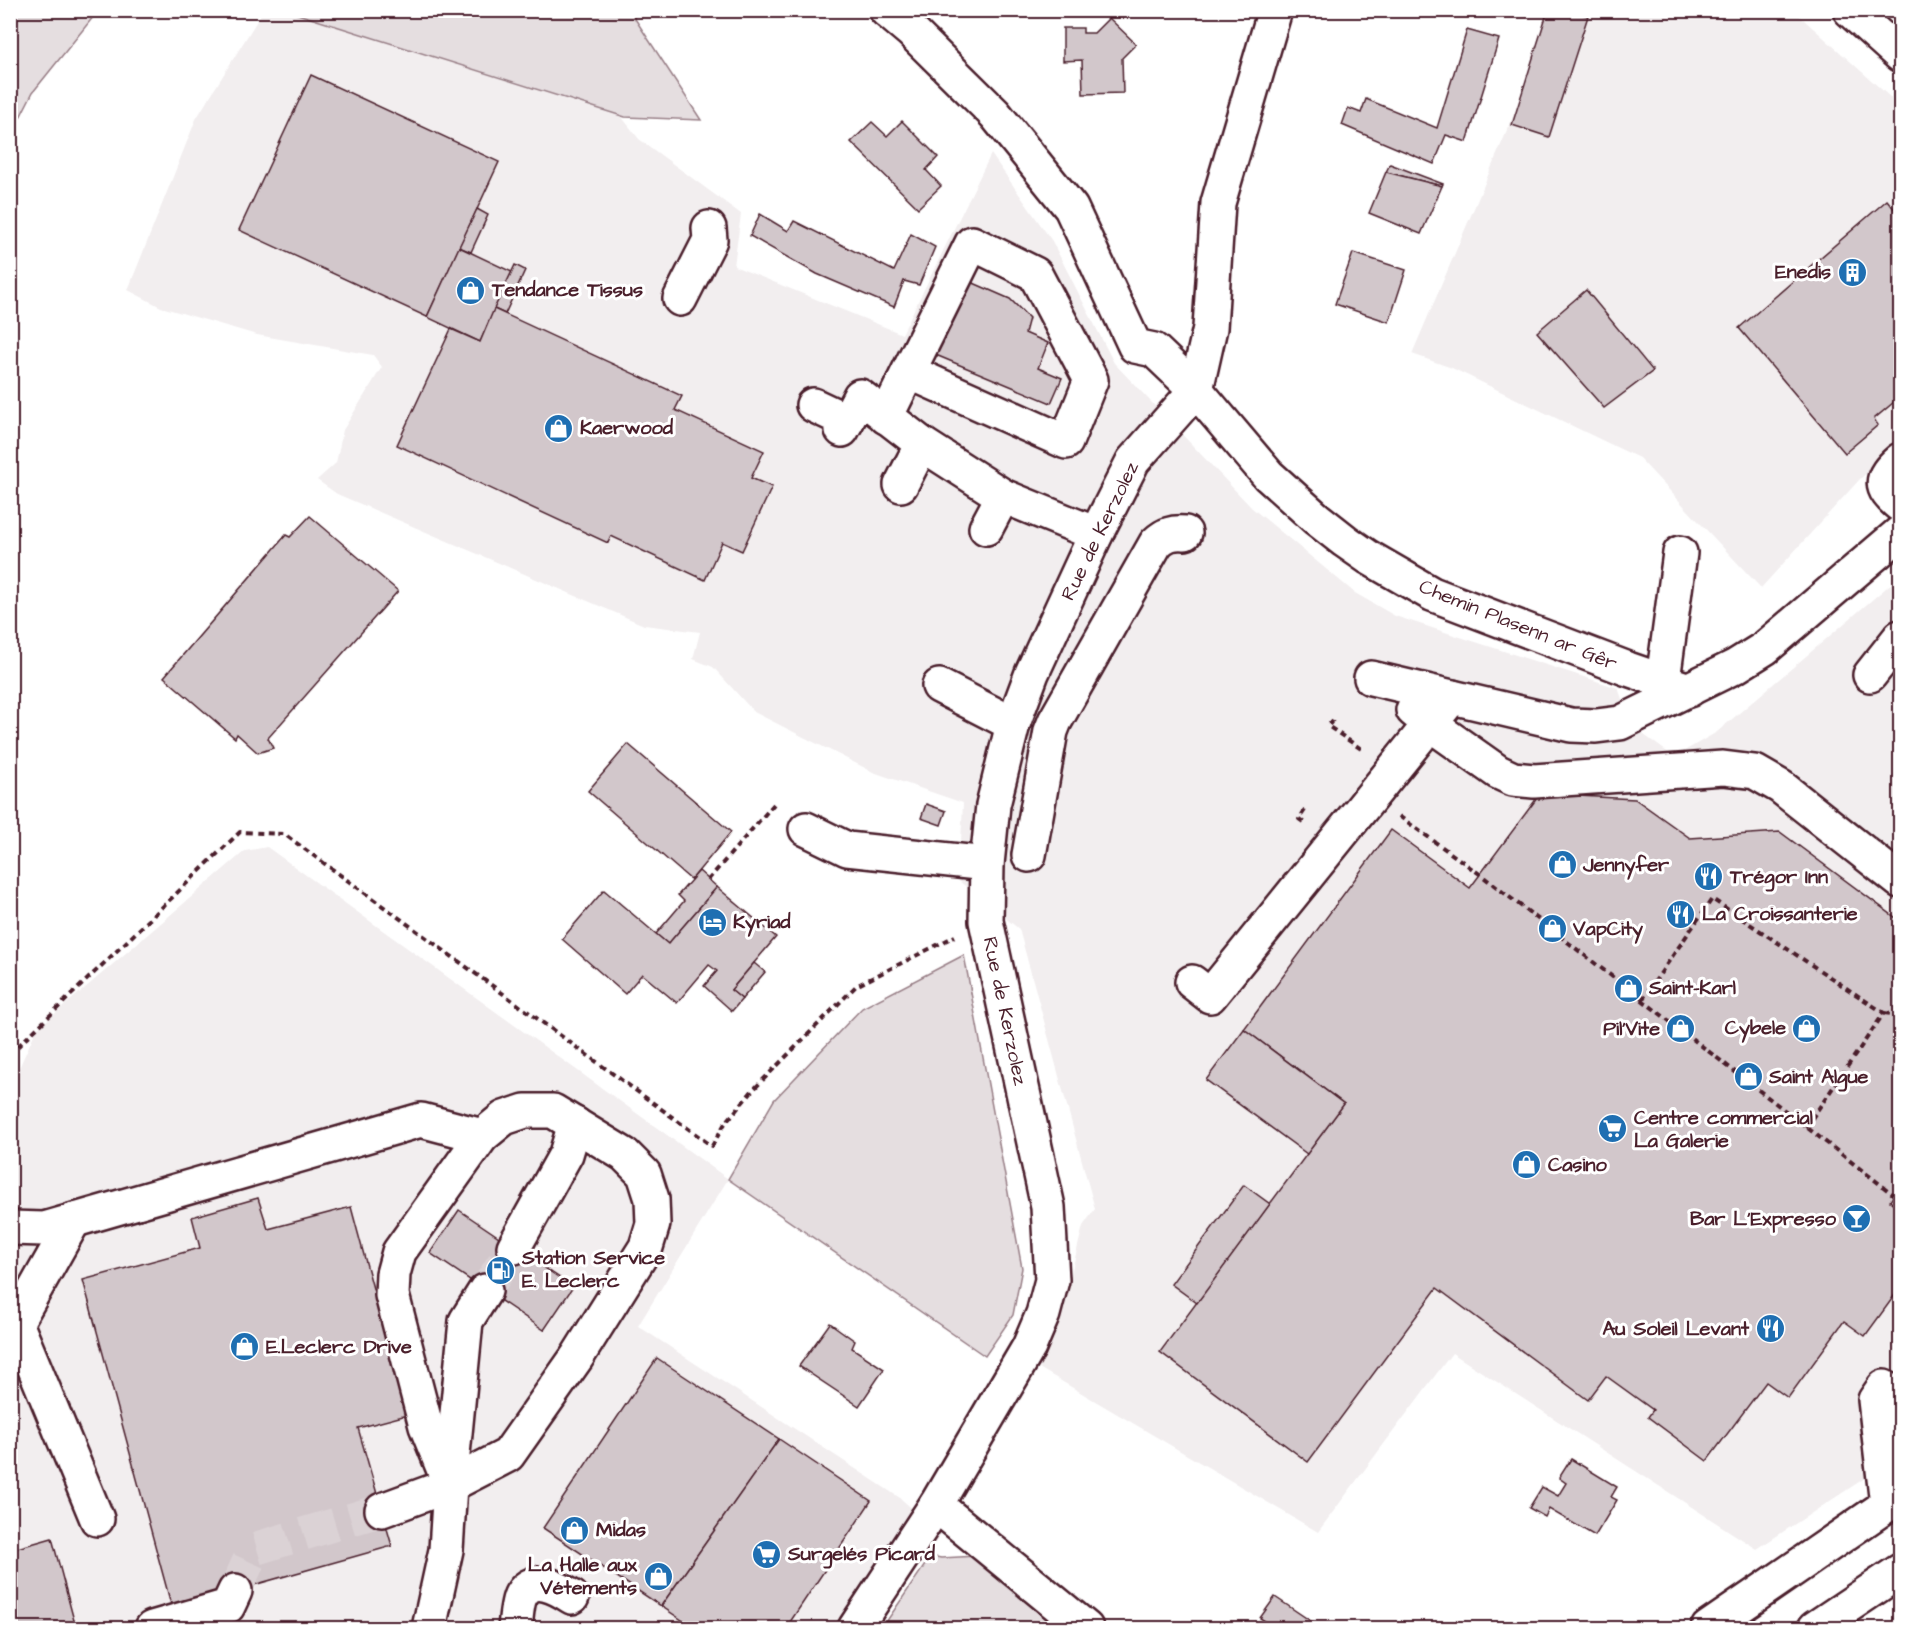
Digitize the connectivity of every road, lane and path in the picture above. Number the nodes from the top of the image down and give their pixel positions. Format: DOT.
graph roads {
  1 [pos="886,10"];
  2 [pos="1275,10"];
  3 [pos="1850,10"];
  4 [pos="1900,56"];
  5 [pos="709,228"];
  6 [pos="680,299"];
  7 [pos="909,372"];
  8 [pos="1196,390"];
  9 [pos="813,405"];
  10 [pos="886,417"];
  11 [pos="922,444"];
  12 [pos="1900,460"];
  13 [pos="901,485"];
  14 [pos="1003,496"];
  15 [pos="1900,505"];
  16 [pos="986,528"];
  17 [pos="1185,533"];
  18 [pos="1900,533"];
  19 [pos="1096,534"];
  20 [pos="1680,553"];
  21 [pos="1900,637"];
  22 [pos="1870,675"];
  23 [pos="1676,685"];
  24 [pos="939,686"];
  25 [pos="1452,697"];
  26 [pos="1013,724"];
  27 [pos="1437,729"];
  28 [pos="774,804"];
  29 [pos="806,829"];
  30 [pos="1029,855"];
  31 [pos="987,864"];
  32 [pos="1481,875"];
  33 [pos="708,880"];
  34 [pos="1900,881"];
  35 [pos="986,921"];
  36 [pos="1192,981"];
  37 [pos="1642,1000"];
  38 [pos="1884,1013"];
  39 [pos="1900,1016"];
  40 [pos="10,1054"];
  41 [pos="575,1124"];
  42 [pos="1806,1127"];
  43 [pos="482,1136"];
  44 [pos="1900,1195"];
  45 [pos="74,1220"];
  46 [pos="10,1228"];
  47 [pos="514,1247"];
  48 [pos="485,1291"];
  49 [pos="1884,1387"];
  50 [pos="450,1485"];
  51 [pos="1894,1501"];
  52 [pos="936,1505"];
  53 [pos="382,1510"];
  54 [pos="97,1519"];
  55 [pos="1900,1571"];
  56 [pos="235,1591"];
  57 [pos="572,1597"];
  58 [pos="152,1629"];
  59 [pos="429,1629"];
  60 [pos="515,1629"];
  61 [pos="855,1629"];
  62 [pos="1086,1629"];
  63 [pos="1708,1629"];
  64 [pos="1815,1629"];
  1 -- 8 [label="street, Chemin Plasenn ar Gêr"];
  2 -- 8 [label="street"];
  3 -- 4 [label="street"];
  5 -- 6 [label="street"];
  7 -- 7 [label="street"];
  7 -- 10 [label="street"];
  8 -- 19 [label="street, Rue de Kerzolez"];
  8 -- 23 [label="street, Chemin Plasenn ar Gêr"];
  9 -- 10 [label="street"];
  10 -- 11 [label="street"];
  11 -- 13 [label="street"];
  11 -- 14 [label="street"];
  12 -- 15 [label="street"];
  14 -- 16 [label="street"];
  14 -- 19 [label="street"];
  17 -- 30 [label="street"];
  18 -- 23 [label="street"];
  19 -- 26 [label="street, Rue de Kerzolez"];
  20 -- 23 [label="street"];
  21 -- 22 [label="street"];
  23 -- 25 [label="street"];
  24 -- 26 [label="street"];
  25 -- 27 [label="street"];
  25 -- 27 [label="street"];
  26 -- 31 [label="street, Rue de Kerzolez"];
  27 -- 34 [label="street"];
  27 -- 36 [label="street"];
  28 -- 33 [label="path"];
  29 -- 31 [label="street"];
  31 -- 35 [label="street, Rue de Kerzolez"];
  32 -- 37 [label="path"];
  35 -- 40 [label="path"];
  35 -- 52 [label="street, Rue de Kerzolez"];
  37 -- 38 [label="path"];
  37 -- 42 [label="path"];
  38 -- 39 [label="path"];
  38 -- 42 [label="path"];
  41 -- 43 [label="street"];
  41 -- 47 [label="street"];
  41 -- 50 [label="street"];
  42 -- 44 [label="path"];
  43 -- 45 [label="street"];
  43 -- 50 [label="street"];
  45 -- 46 [label="street"];
  45 -- 54 [label="street"];
  48 -- 50 [label="street"];
  49 -- 51 [label="street"];
  50 -- 53 [label="street"];
  50 -- 59 [label="street"];
  51 -- 63 [label="street"];
  52 -- 61 [label="street, Rue de Kerzolez"];
  52 -- 62 [label="street"];
  55 -- 64 [label="street"];
  56 -- 58 [label="street"];
  57 -- 60 [label="street"];
}
